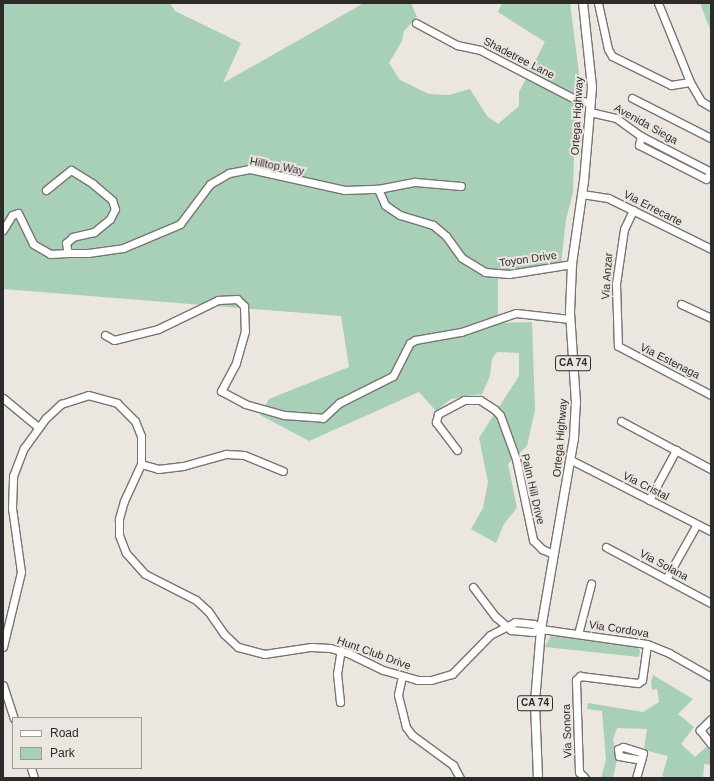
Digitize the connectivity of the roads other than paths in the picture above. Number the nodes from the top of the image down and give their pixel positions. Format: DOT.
graph roads {
  1 [pos="583,3"];
  2 [pos="598,3"];
  3 [pos="658,3"];
  4 [pos="416,23"];
  5 [pos="690,82"];
  6 [pos="632,98"];
  7 [pos="591,103"];
  8 [pos="711,107"];
  9 [pos="590,112"];
  10 [pos="711,138"];
  11 [pos="711,172"];
  12 [pos="461,186"];
  13 [pos="378,189"];
  14 [pos="46,190"];
  15 [pos="582,194"];
  16 [pos="633,210"];
  17 [pos="3,230"];
  18 [pos="711,249"];
  19 [pos="68,252"];
  20 [pos="572,264"];
  21 [pos="681,304"];
  22 [pos="711,318"];
  23 [pos="570,319"];
  24 [pos="105,335"];
  25 [pos="618,346"];
  26 [pos="711,395"];
  27 [pos="3,398"];
  28 [pos="621,421"];
  29 [pos="38,427"];
  30 [pos="456,450"];
  31 [pos="676,450"];
  32 [pos="571,460"];
  33 [pos="140,464"];
  34 [pos="711,469"];
  35 [pos="283,470"];
  36 [pos="649,500"];
  37 [pos="697,524"];
  38 [pos="711,531"];
  39 [pos="606,547"];
  40 [pos="553,554"];
  41 [pos="666,579"];
  42 [pos="591,584"];
  43 [pos="473,587"];
  44 [pos="711,603"];
  45 [pos="505,627"];
  46 [pos="540,629"];
  47 [pos="578,634"];
  48 [pos="647,644"];
  49 [pos="3,648"];
  50 [pos="341,650"];
  51 [pos="710,673"];
  52 [pos="402,676"];
  53 [pos="3,685"];
  54 [pos="340,702"];
  55 [pos="14,717"];
  56 [pos="709,725"];
  57 [pos="711,744"];
  58 [pos="619,756"];
  59 [pos="460,778"];
  60 [pos="538,778"];
  61 [pos="585,778"];
  62 [pos="636,778"];
  1 -- 7 [label="main road, Ortega Highway / CA 74"];
  2 -- 5 [label="street"];
  3 -- 5 [label="street"];
  4 -- 7 [label="street, Shadetree Lane"];
  5 -- 8 [label="street"];
  6 -- 10 [label="street"];
  7 -- 9 [label="main road, Ortega Highway / CA 74"];
  9 -- 11 [label="street, Avenida Siega"];
  9 -- 15 [label="main road, Ortega Highway / CA 74"];
  12 -- 13 [label="street, Hilltop Way"];
  13 -- 19 [label="street, Hilltop Way"];
  13 -- 20 [label="street, Toyon Drive"];
  14 -- 19 [label="street"];
  15 -- 16 [label="street, Via Errecarte"];
  15 -- 20 [label="main road, Ortega Highway / CA 74"];
  16 -- 18 [label="street, Via Errecarte"];
  16 -- 25 [label="street, Via Anzar"];
  17 -- 19 [label="street, Hilltop Way"];
  20 -- 23 [label="main road, Ortega Highway / CA 74"];
  21 -- 22 [label="street"];
  23 -- 24 [label="street"];
  23 -- 32 [label="main road, Ortega Highway / CA 74"];
  25 -- 26 [label="street, Via Estenaga"];
  27 -- 29 [label="street"];
  28 -- 31 [label="street"];
  29 -- 33 [label="street, Hunt Club Drive"];
  29 -- 49 [label="street, Hunt Club Drive"];
  30 -- 40 [label="street, Palm Hill Drive"];
  31 -- 34 [label="street"];
  31 -- 36 [label="street"];
  32 -- 36 [label="street, Via Cristal"];
  32 -- 40 [label="main road, Ortega Highway / CA 74"];
  33 -- 35 [label="street"];
  33 -- 50 [label="street, Hunt Club Drive"];
  36 -- 37 [label="street, Via Cristal"];
  37 -- 38 [label="street, Via Cristal"];
  37 -- 41 [label="street"];
  39 -- 41 [label="street, Via Solana"];
  40 -- 46 [label="main road, Ortega Highway / CA 74"];
  41 -- 44 [label="street, Via Solana"];
  42 -- 47 [label="street"];
  43 -- 45 [label="street"];
  45 -- 46 [label="street, Hunt Club Drive"];
  45 -- 52 [label="street, Hunt Club Drive"];
  46 -- 47 [label="street, Via Cordova"];
  46 -- 60 [label="main road, Ortega Highway / CA 74"];
  47 -- 48 [label="street, Via Cordova"];
  48 -- 51 [label="street, Via Cordova"];
  48 -- 61 [label="street, Via Sonora"];
  50 -- 52 [label="street, Hunt Club Drive"];
  50 -- 54 [label="street"];
  52 -- 59 [label="street"];
  53 -- 55 [label="street"];
  56 -- 57 [label="street"];
  58 -- 62 [label="street"];
}
